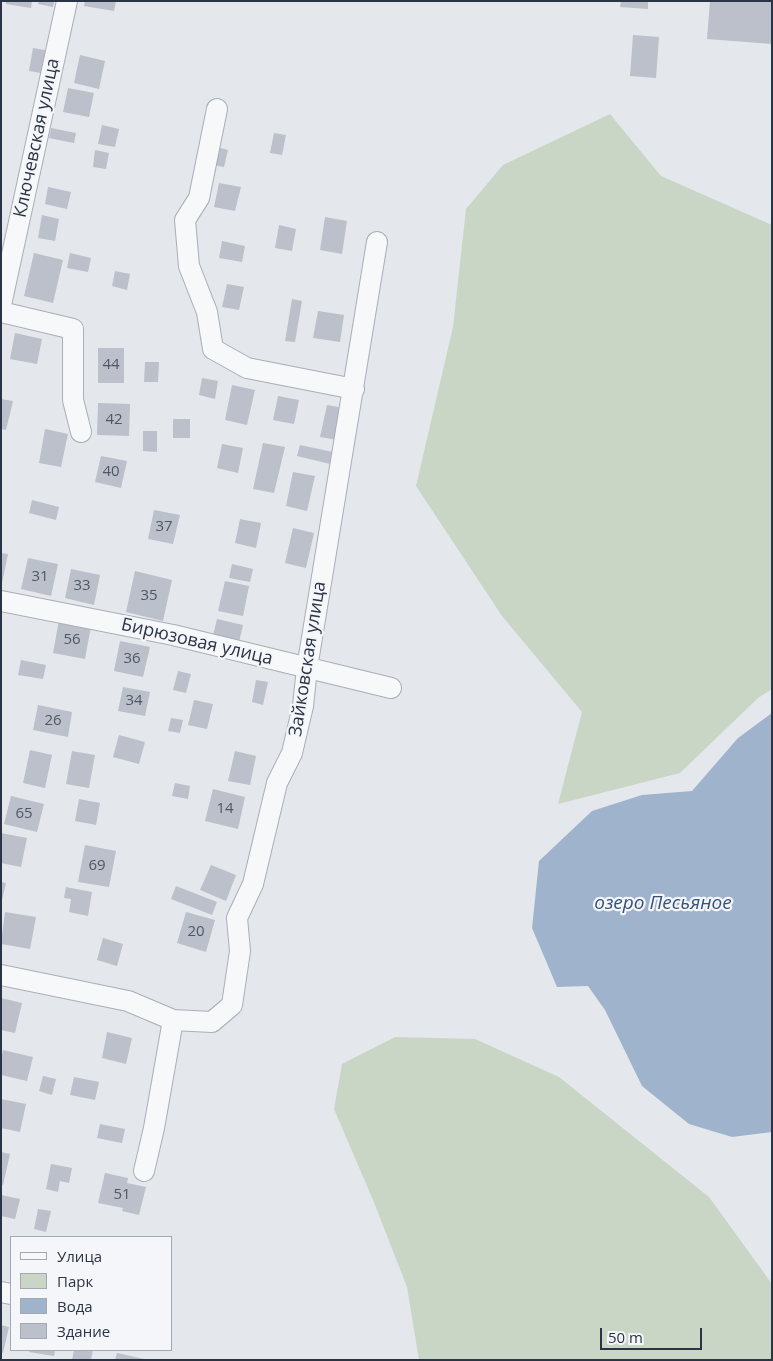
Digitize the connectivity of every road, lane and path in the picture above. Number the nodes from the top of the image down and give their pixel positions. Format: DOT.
graph roads {
  1 [pos="67,1"];
  2 [pos="217,109"];
  3 [pos="378,242"];
  4 [pos="1,305"];
  5 [pos="1,312"];
  6 [pos="354,389"];
  7 [pos="81,432"];
  8 [pos="1,600"];
  9 [pos="307,668"];
  10 [pos="391,688"];
  11 [pos="1,975"];
  12 [pos="173,1020"];
  13 [pos="144,1171"];
  1 -- 4 [label="street, Ключевская улица"];
  2 -- 6 [label="street"];
  3 -- 6 [label="street, Зайковская улица"];
  5 -- 7 [label="street"];
  6 -- 9 [label="street, Зайковская улица"];
  8 -- 9 [label="street, Бирюзовая улица"];
  9 -- 10 [label="street, Бирюзовая улица"];
  9 -- 12 [label="street, Зайковская улица"];
  11 -- 12 [label="street, Зайковская улица"];
  12 -- 13 [label="street"];
}
